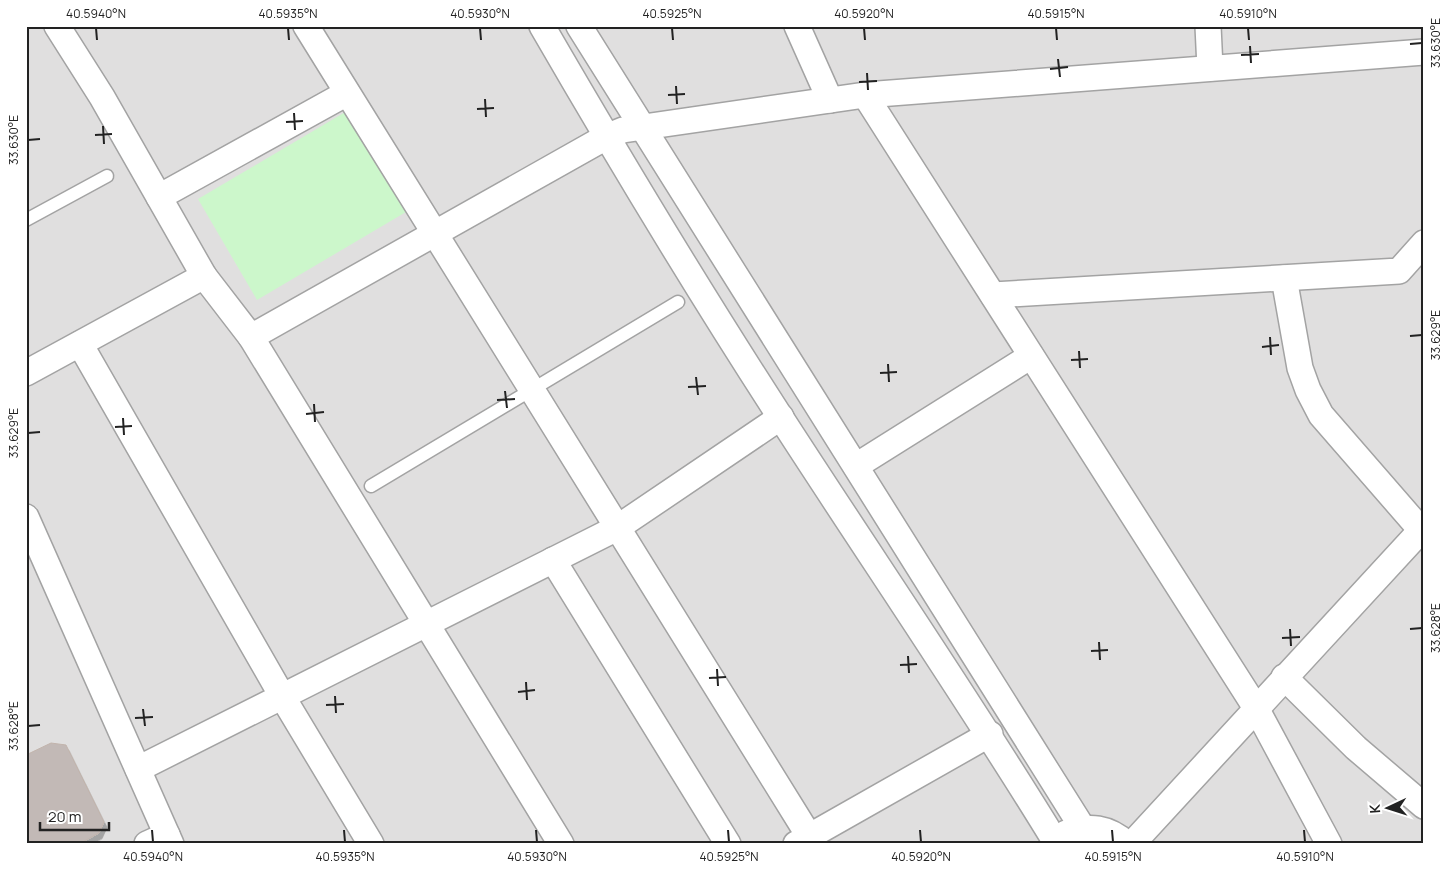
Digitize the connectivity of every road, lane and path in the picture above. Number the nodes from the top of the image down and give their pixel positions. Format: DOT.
graph roads {
  1 [pos="57,26"];
  2 [pos="306,26"];
  3 [pos="542,26"];
  4 [pos="579,26"];
  5 [pos="797,26"];
  6 [pos="1208,26"];
  7 [pos="1424,52"];
  8 [pos="1210,68"];
  9 [pos="347,93"];
  10 [pos="865,95"];
  11 [pos="830,100"];
  12 [pos="642,128"];
  13 [pos="606,138"];
  14 [pos="107,176"];
  15 [pos="159,197"];
  16 [pos="26,220"];
  17 [pos="434,234"];
  18 [pos="1424,243"];
  19 [pos="204,276"];
  20 [pos="1284,278"];
  21 [pos="993,295"];
  22 [pos="678,302"];
  23 [pos="251,337"];
  24 [pos="80,344"];
  25 [pos="1032,356"];
  26 [pos="26,373"];
  27 [pos="531,390"];
  28 [pos="781,417"];
  29 [pos="856,466"];
  30 [pos="371,486"];
  31 [pos="26,517"];
  32 [pos="617,528"];
  33 [pos="1422,529"];
  34 [pos="553,560"];
  35 [pos="427,624"];
  36 [pos="1284,677"];
  37 [pos="282,696"];
  38 [pos="1256,708"];
  39 [pos="990,734"];
  40 [pos="138,769"];
  41 [pos="1424,806"];
  42 [pos="1082,827"];
  43 [pos="803,840"];
  44 [pos="162,841"];
  45 [pos="1053,842"];
  46 [pos="371,844"];
  47 [pos="561,844"];
  48 [pos="728,844"];
  49 [pos="1128,844"];
  50 [pos="1132,844"];
  51 [pos="1329,844"];
  1 -- 15 [label="street"];
  2 -- 9 [label="street"];
  3 -- 13 [label="street"];
  4 -- 12 [label="street"];
  5 -- 11 [label="street"];
  6 -- 8 [label="street"];
  7 -- 8 [label="street"];
  8 -- 10 [label="street"];
  9 -- 15 [label="street"];
  9 -- 17 [label="street"];
  10 -- 11 [label="street"];
  10 -- 21 [label="street"];
  11 -- 12 [label="street"];
  12 -- 13 [label="street"];
  12 -- 29 [label="street"];
  13 -- 17 [label="street"];
  13 -- 28 [label="street"];
  14 -- 16 [label="lane"];
  15 -- 19 [label="street"];
  17 -- 23 [label="street"];
  17 -- 27 [label="street"];
  18 -- 20 [label="street"];
  19 -- 23 [label="street"];
  19 -- 24 [label="street"];
  20 -- 21 [label="street"];
  20 -- 33 [label="street"];
  21 -- 25 [label="street"];
  22 -- 27 [label="lane"];
  23 -- 35 [label="street"];
  24 -- 26 [label="street"];
  24 -- 37 [label="street"];
  25 -- 29 [label="street"];
  25 -- 38 [label="street"];
  27 -- 30 [label="lane"];
  27 -- 32 [label="street"];
  28 -- 32 [label="street"];
  28 -- 39 [label="street"];
  29 -- 42 [label="street"];
  31 -- 40 [label="street"];
  32 -- 34 [label="street"];
  32 -- 43 [label="street"];
  33 -- 36 [label="street"];
  34 -- 35 [label="street"];
  34 -- 48 [label="street"];
  35 -- 37 [label="street"];
  35 -- 47 [label="street"];
  36 -- 38 [label="street"];
  36 -- 41 [label="street"];
  37 -- 40 [label="street"];
  37 -- 46 [label="street"];
  38 -- 50 [label="street"];
  38 -- 51 [label="street"];
  39 -- 43 [label="street"];
  39 -- 45 [label="street"];
  40 -- 44 [label="street"];
  42 -- 45 [label="street"];
  42 -- 49 [label="street"];
}
